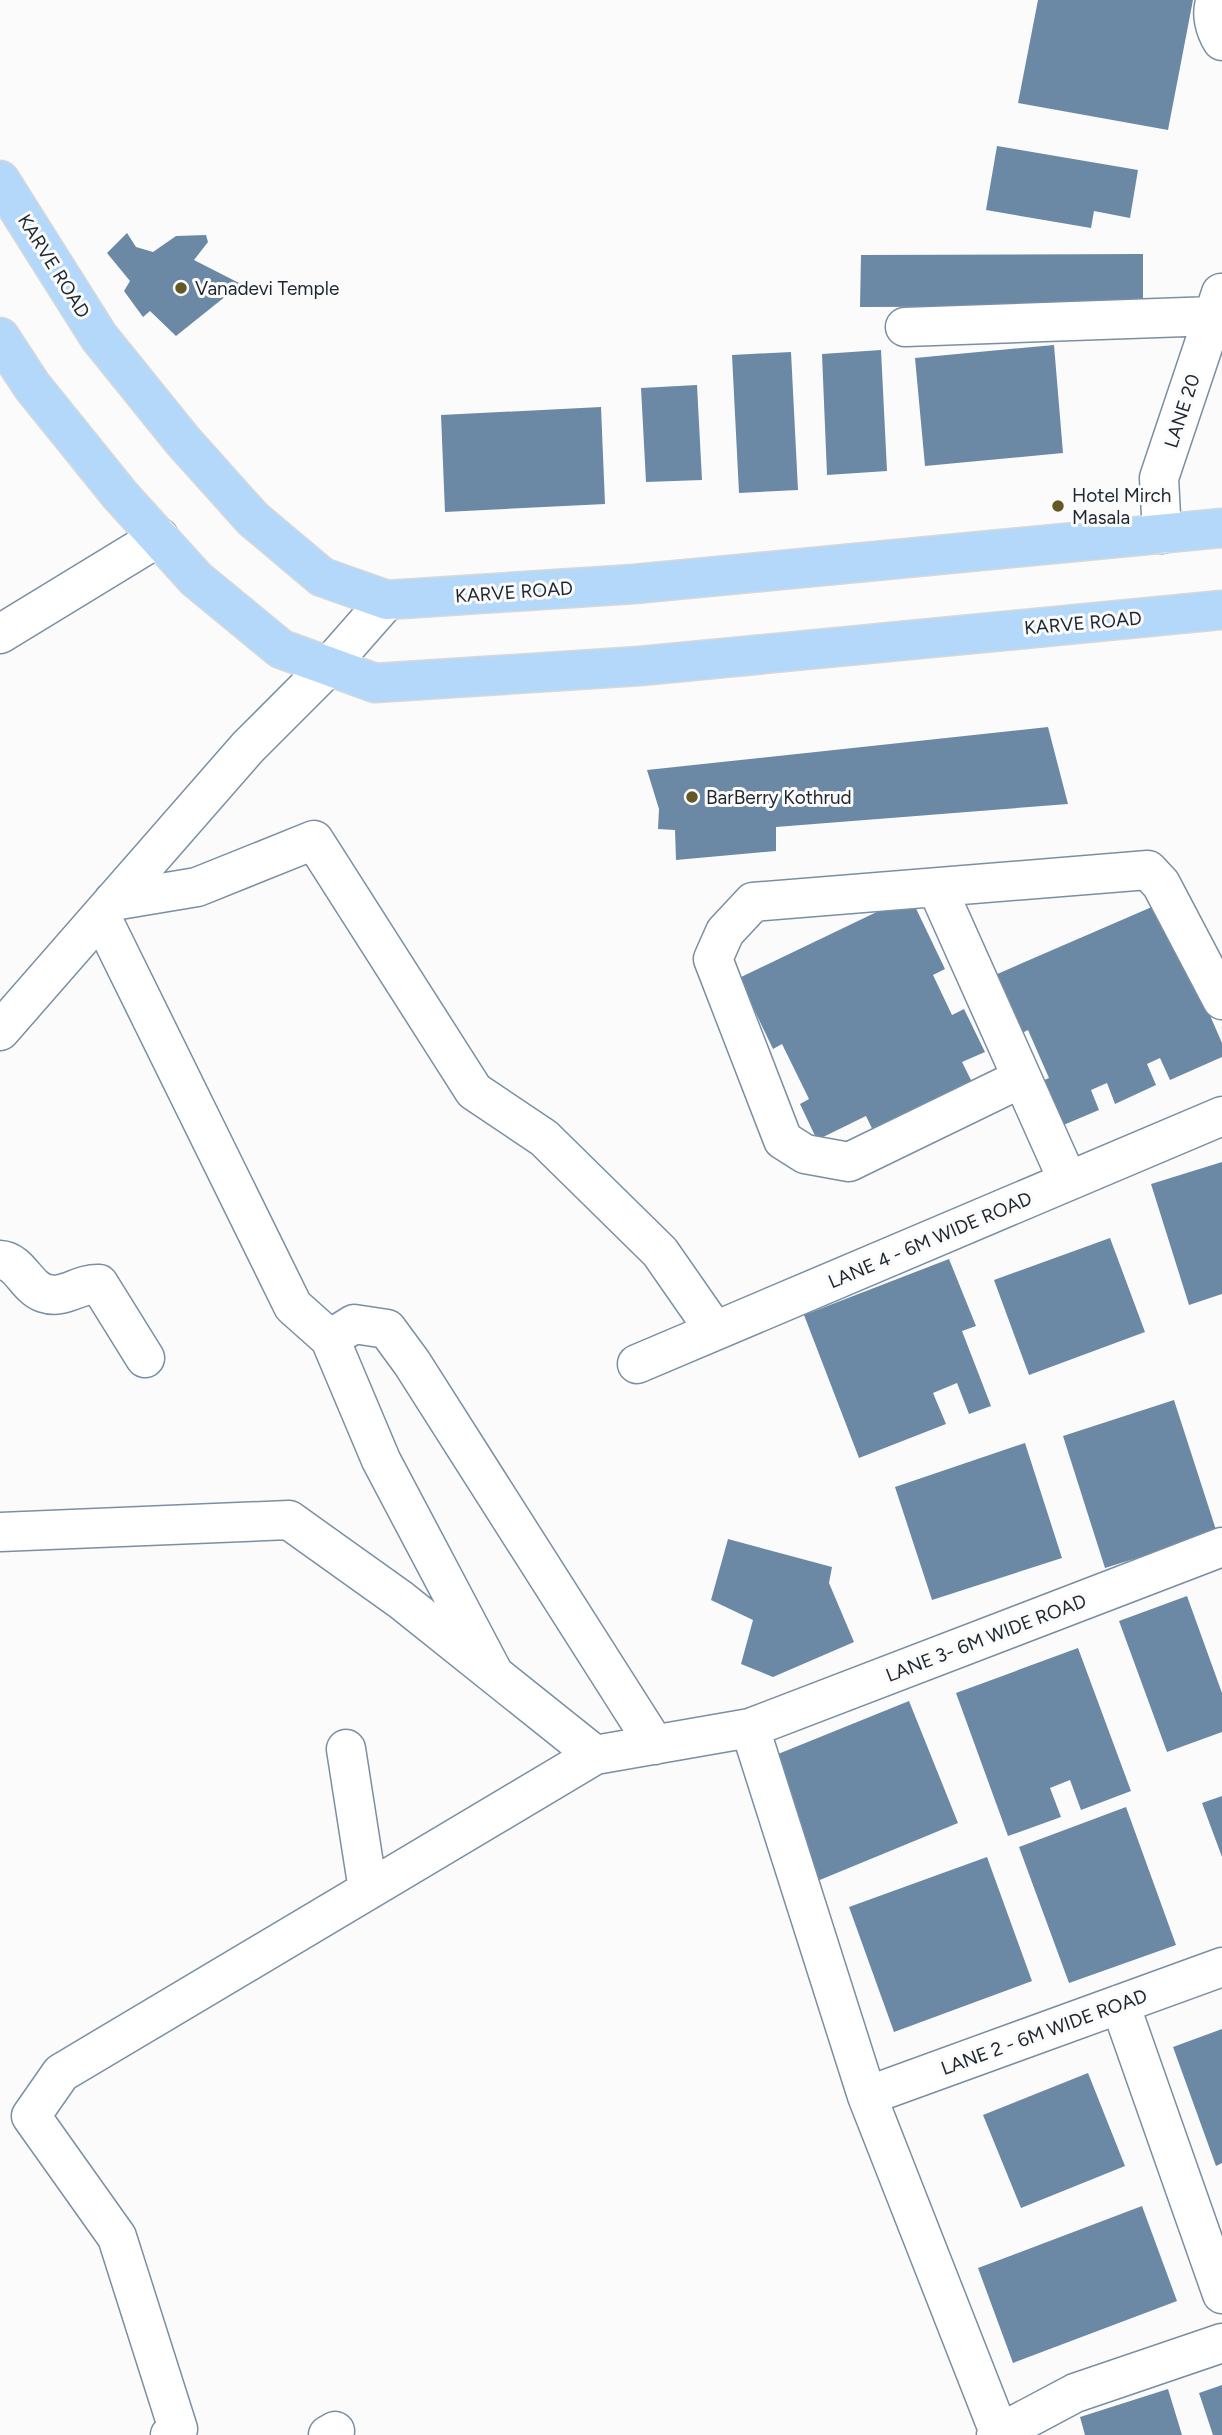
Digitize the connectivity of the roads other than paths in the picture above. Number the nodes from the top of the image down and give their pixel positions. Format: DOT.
graph roads {
  1 [pos="1216,0"];
  2 [pos="1222,41"];
  3 [pos="0,180"];
  4 [pos="1218,303"];
  5 [pos="905,327"];
  6 [pos="0,337"];
  7 [pos="1222,528"];
  8 [pos="1162,534"];
  9 [pos="159,537"];
  10 [pos="387,600"];
  11 [pos="1222,610"];
  12 [pos="0,634"];
  13 [pos="329,666"];
  14 [pos="937,888"];
  15 [pos="107,909"];
  16 [pos="1222,1000"];
  17 [pos="0,1031"];
  18 [pos="1022,1078"];
  19 [pos="1222,1116"];
  20 [pos="1068,1181"];
  21 [pos="0,1260"];
  22 [pos="715,1331"];
  23 [pos="330,1339"];
  24 [pos="145,1358"];
  25 [pos="637,1364"];
  26 [pos="0,1532"];
  27 [pos="1222,1547"];
  28 [pos="494,1674"];
  29 [pos="750,1728"];
  30 [pos="655,1745"];
  31 [pos="346,1749"];
  32 [pos="595,1755"];
  33 [pos="368,1890"];
  34 [pos="1222,1967"];
  35 [pos="1120,2004"];
  36 [pos="867,2096"];
  37 [pos="1222,2294"];
  38 [pos="1222,2343"];
  39 [pos="998,2434"];
  40 [pos="170,2435"];
  1 -- 2 [label="street"];
  3 -- 10 [label="main road, KARVE ROAD"];
  4 -- 5 [label="street"];
  4 -- 8 [label="street, LANE 20"];
  6 -- 9 [label="main road, KARVE ROAD"];
  7 -- 8 [label="main road, KARVE ROAD"];
  8 -- 10 [label="main road, KARVE ROAD"];
  9 -- 12 [label="street"];
  9 -- 13 [label="main road, KARVE ROAD"];
  10 -- 13 [label="street"];
  11 -- 13 [label="main road, KARVE ROAD"];
  13 -- 15 [label="street"];
  14 -- 16 [label="street"];
  14 -- 18 [label="street"];
  14 -- 18 [label="street"];
  15 -- 17 [label="street"];
  15 -- 22 [label="street"];
  15 -- 23 [label="street"];
  18 -- 20 [label="street"];
  19 -- 20 [label="street, LANE 4 - 6M WIDE ROAD"];
  20 -- 22 [label="street, LANE 4 - 6M WIDE ROAD"];
  21 -- 24 [label="street"];
  22 -- 25 [label="street, LANE 4 - 6M WIDE ROAD"];
  23 -- 28 [label="street"];
  23 -- 30 [label="street"];
  26 -- 28 [label="street"];
  27 -- 29 [label="street, LANE 3- 6M WIDE ROAD"];
  28 -- 32 [label="street"];
  29 -- 30 [label="street, LANE 3- 6M WIDE ROAD"];
  29 -- 36 [label="street"];
  30 -- 32 [label="street, LANE 3- 6M WIDE ROAD"];
  31 -- 33 [label="street"];
  32 -- 33 [label="street"];
  33 -- 40 [label="street"];
  34 -- 35 [label="street, LANE 2 - 6M WIDE ROAD"];
  35 -- 36 [label="street, LANE 2 - 6M WIDE ROAD"];
  35 -- 37 [label="street"];
  36 -- 39 [label="street"];
  38 -- 39 [label="street"];
}
